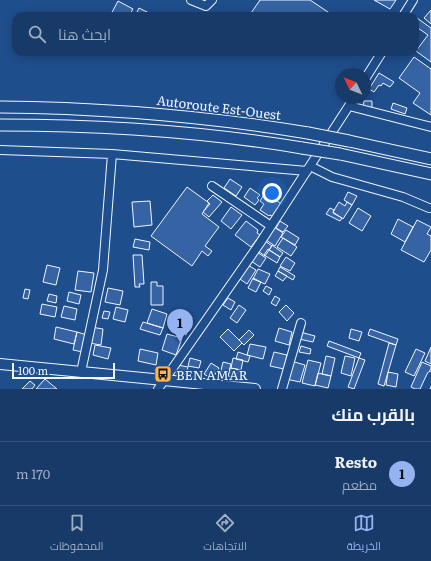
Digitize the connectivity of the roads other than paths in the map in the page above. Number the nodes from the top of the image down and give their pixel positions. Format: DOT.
graph roads {
  1 [pos="191,0"];
  2 [pos="212,0"];
  3 [pos="413,0"];
  4 [pos="406,12"];
  5 [pos="380,56"];
  6 [pos="371,70"];
  7 [pos="0,106"];
  8 [pos="349,106"];
  9 [pos="0,125"];
  10 [pos="431,127"];
  11 [pos="0,150"];
  12 [pos="112,154"];
  13 [pos="431,159"];
  14 [pos="309,169"];
  15 [pos="431,174"];
  16 [pos="212,186"];
  17 [pos="429,208"];
  18 [pos="272,226"];
  19 [pos="300,323"];
  20 [pos="0,364"];
  21 [pos="81,372"];
  22 [pos="431,376"];
  23 [pos="164,381"];
  24 [pos="158,389"];
  25 [pos="255,389"];
  26 [pos="282,389"];
  27 [pos="425,389"];
  1 -- 2 [label="street"];
  3 -- 4 [label="street"];
  5 -- 6 [label="street"];
  7 -- 13 [label="highway, Autoroute Est-Ouest, bridge"];
  8 -- 10 [label="street"];
  8 -- 14 [label="street"];
  9 -- 15 [label="highway, bridge"];
  11 -- 12 [label="street"];
  12 -- 14 [label="street"];
  12 -- 21 [label="street"];
  14 -- 17 [label="street"];
  14 -- 18 [label="street"];
  16 -- 18 [label="street"];
  18 -- 23 [label="street"];
  19 -- 26 [label="street"];
  20 -- 21 [label="main road"];
  21 -- 23 [label="main road"];
  22 -- 27 [label="street"];
  23 -- 24 [label="street"];
  23 -- 25 [label="main road"];
}
